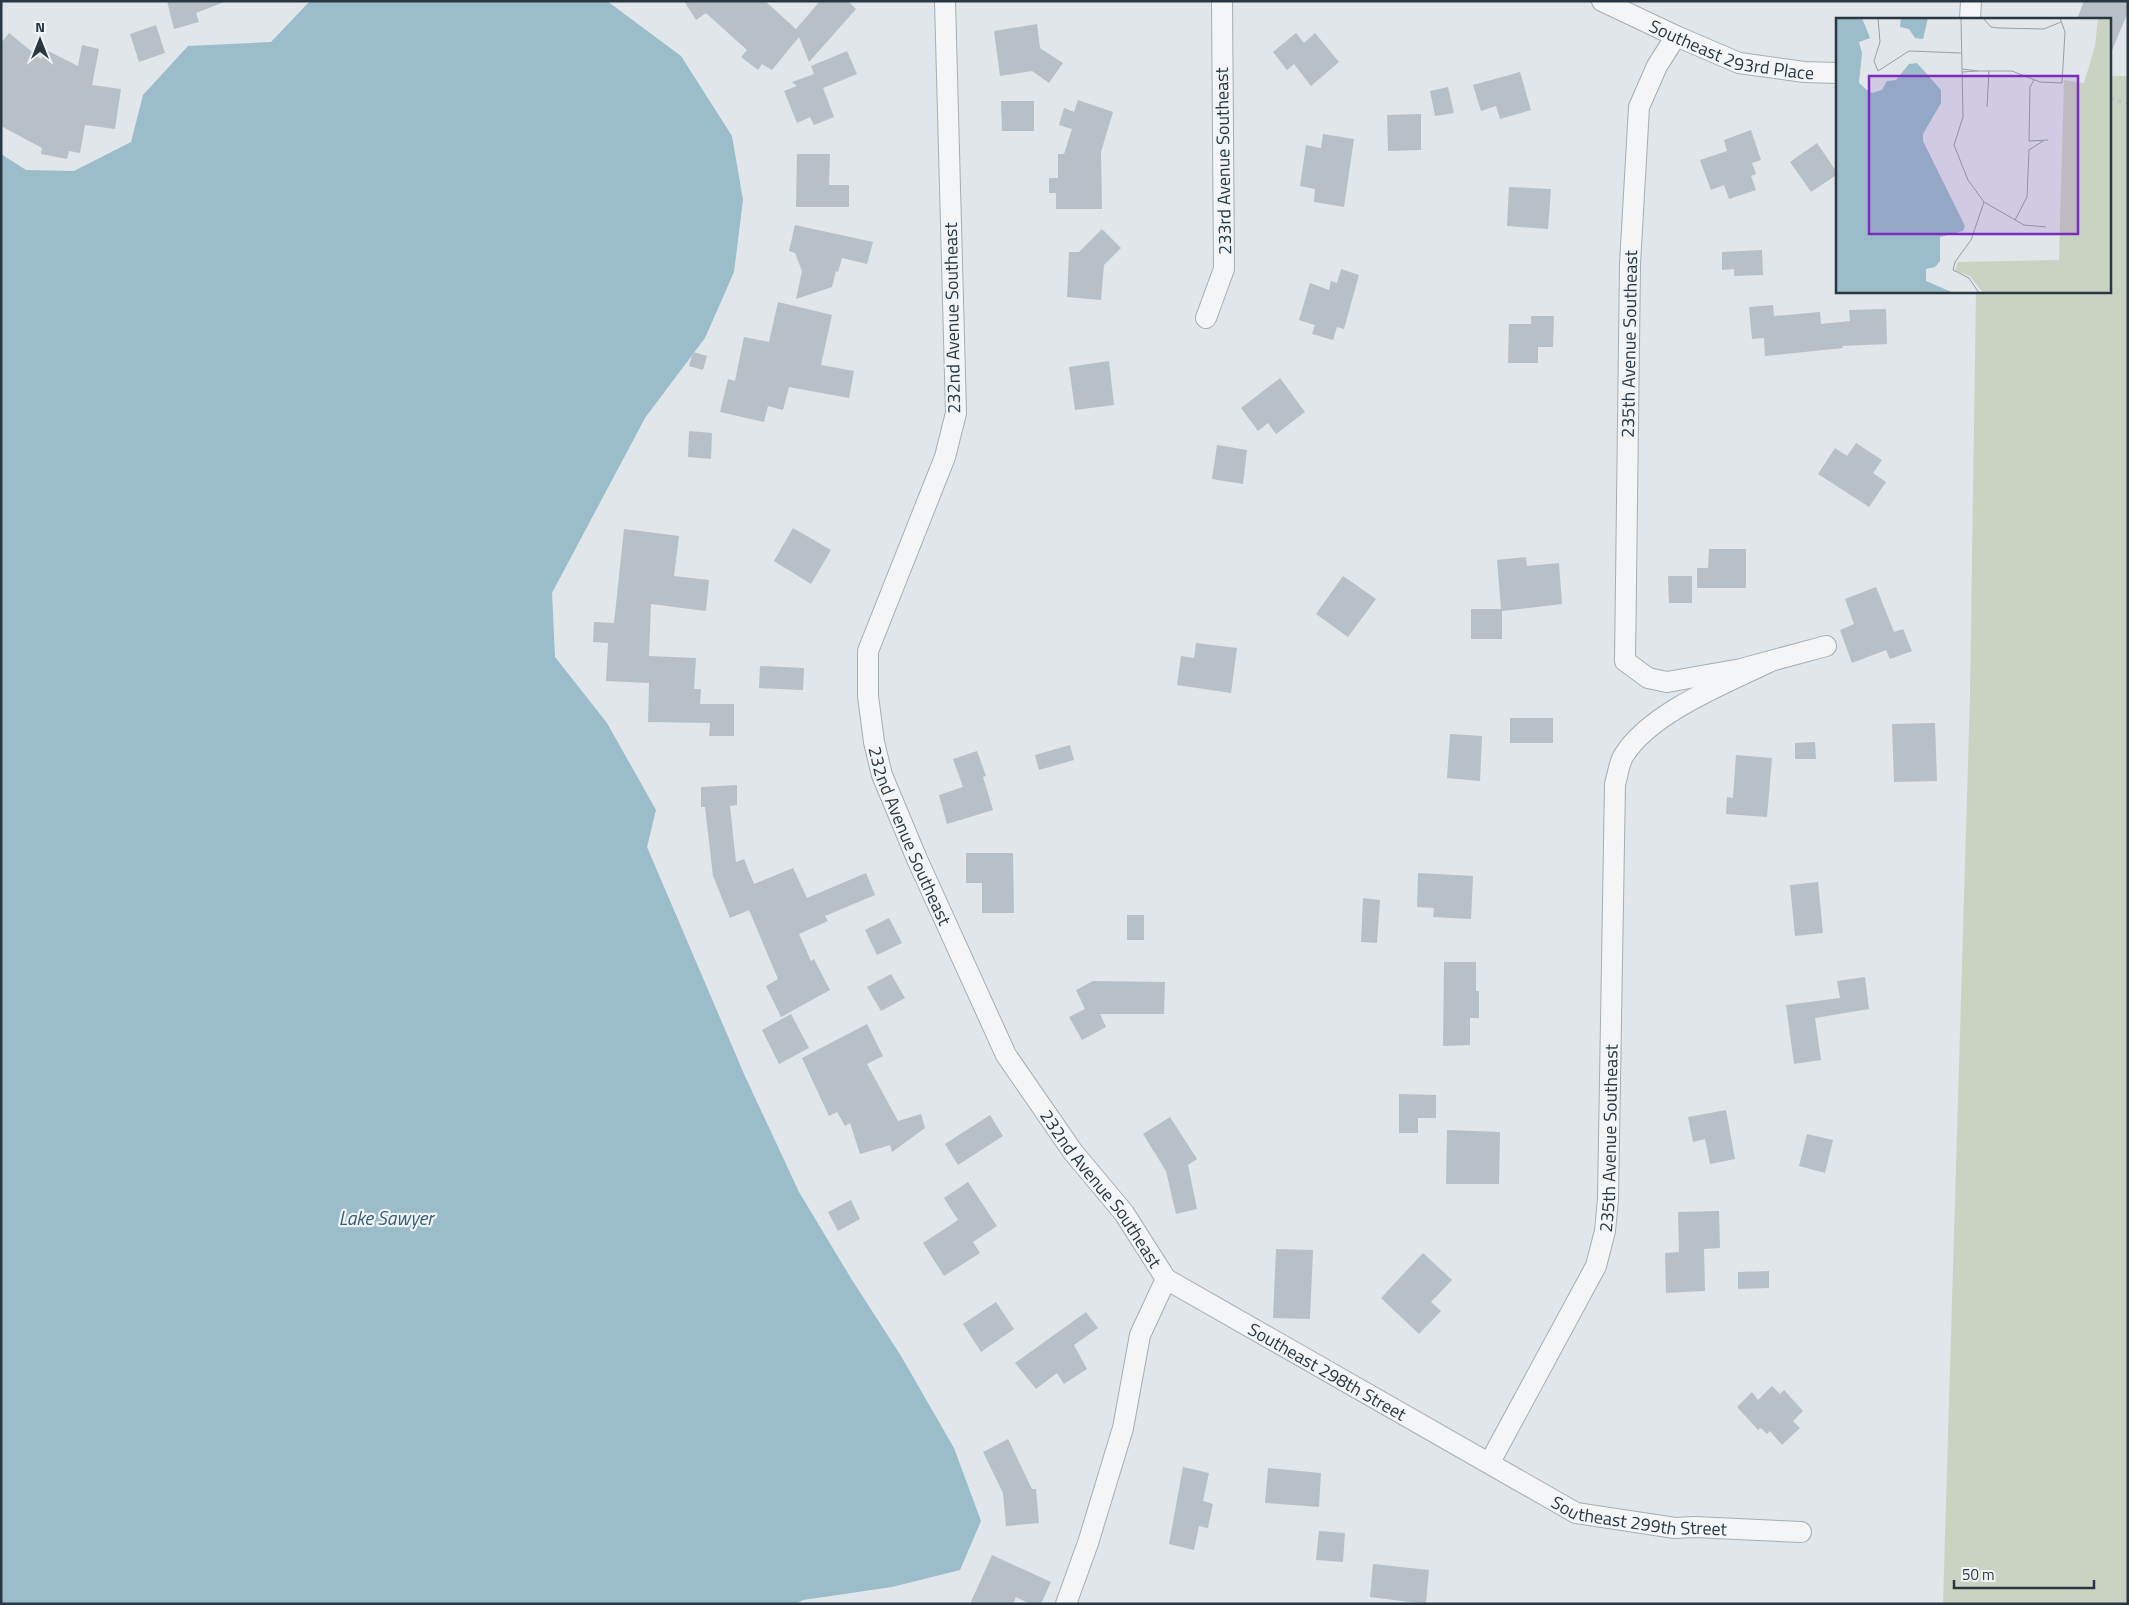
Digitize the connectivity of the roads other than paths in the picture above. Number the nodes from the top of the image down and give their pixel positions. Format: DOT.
graph roads {
  1 [pos="945,1"];
  2 [pos="1222,1"];
  3 [pos="1602,1"];
  4 [pos="1971,1"];
  5 [pos="1970,18"];
  6 [pos="1676,36"];
  7 [pos="1836,73"];
  8 [pos="1206,318"];
  9 [pos="1826,646"];
  10 [pos="1771,661"];
  11 [pos="1166,1279"];
  12 [pos="1490,1462"];
  13 [pos="1801,1532"];
  14 [pos="1066,1604"];
  1 -- 11 [label="street, 232nd Avenue Southeast"];
  2 -- 8 [label="street, 233rd Avenue Southeast"];
  3 -- 6 [label="street, Southeast 293rd Place"];
  4 -- 5 [label="street"];
  6 -- 7 [label="street, Southeast 293rd Place"];
  6 -- 10 [label="street, 235th Avenue Southeast"];
  9 -- 10 [label="street"];
  10 -- 12 [label="street, 235th Avenue Southeast"];
  11 -- 12 [label="street, Southeast 298th Street"];
  11 -- 14 [label="street, 232nd Avenue Southeast"];
  12 -- 13 [label="street, Southeast 299th Street"];
}
